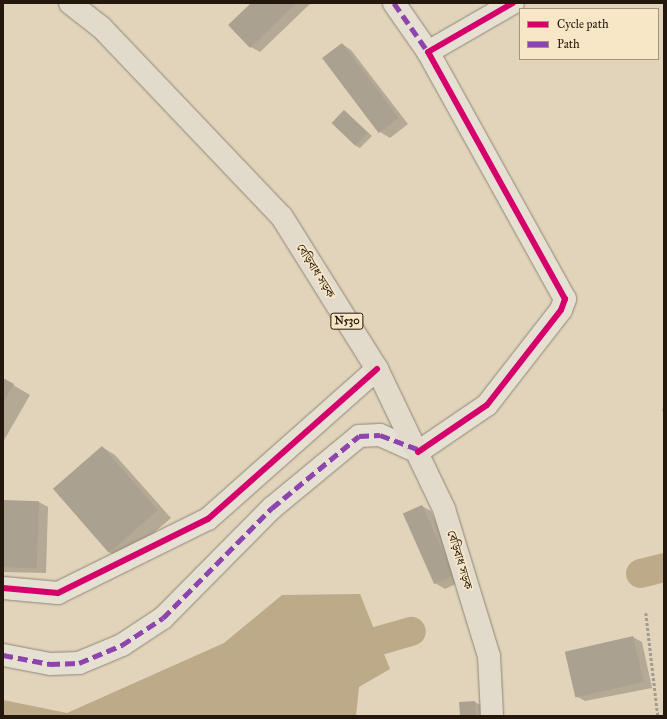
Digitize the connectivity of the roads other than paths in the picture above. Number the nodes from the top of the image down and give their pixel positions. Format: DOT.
graph roads {
  1 [pos="70,3"];
  2 [pos="394,3"];
  3 [pos="513,3"];
  4 [pos="428,52"];
  5 [pos="377,369"];
  6 [pos="418,452"];
  7 [pos="3,588"];
  8 [pos="3,655"];
  9 [pos="492,716"];
  1 -- 5 [label="highway, বেড়িবাধ সড়ক / N530"];
  2 -- 4 [label="street"];
  3 -- 4 [label="street"];
  4 -- 6 [label="street"];
  5 -- 6 [label="highway, বেড়িবাধ সড়ক / N530"];
  5 -- 7 [label="street"];
  6 -- 8 [label="street"];
  6 -- 9 [label="highway, বেড়িবাধ সড়ক / N530"];
}
